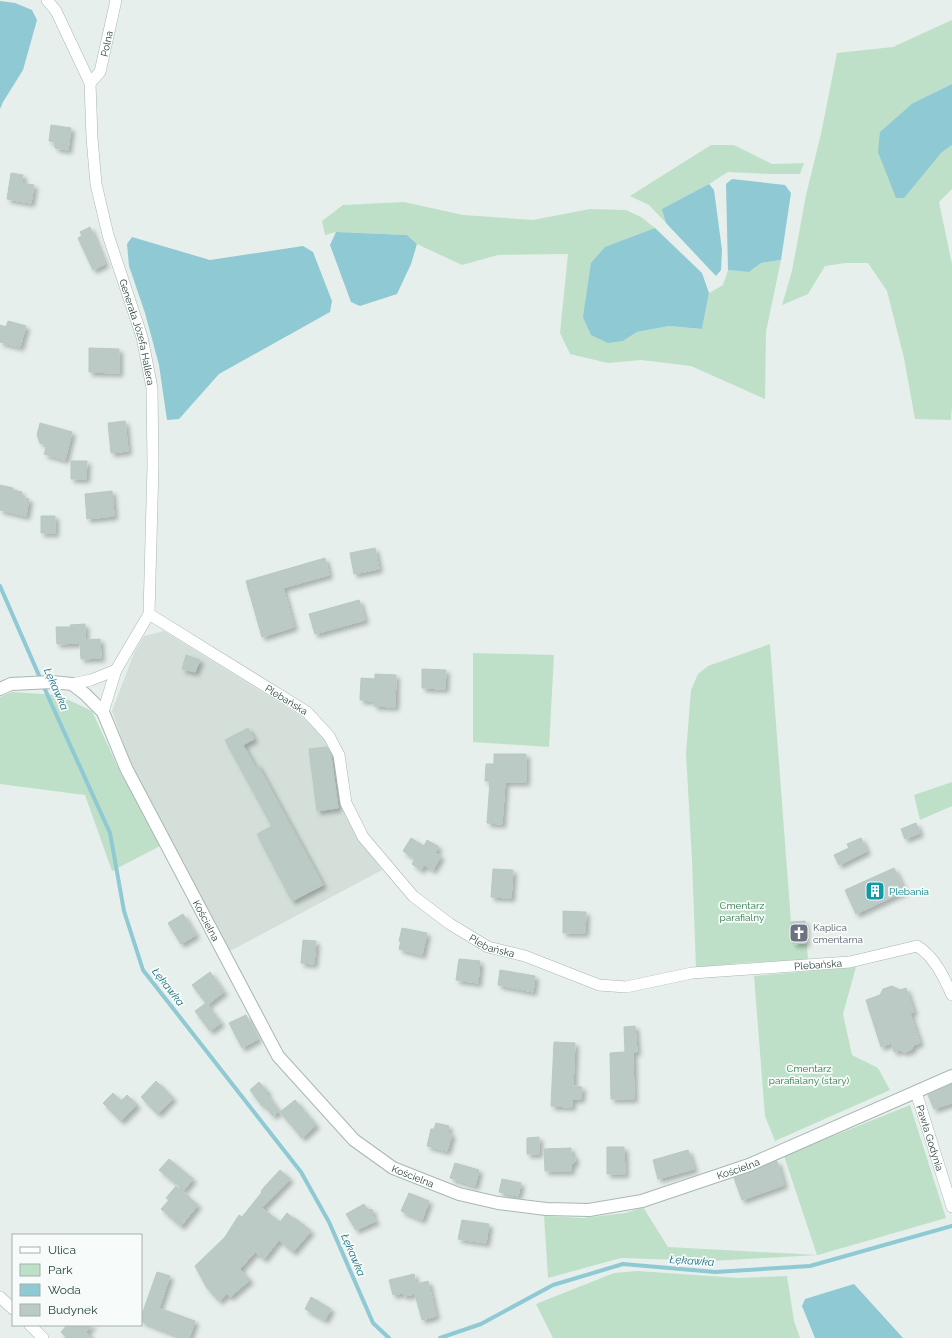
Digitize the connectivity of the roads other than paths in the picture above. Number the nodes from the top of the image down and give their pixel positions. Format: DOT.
graph roads {
  1 [pos="47,0"];
  2 [pos="116,0"];
  3 [pos="90,83"];
  4 [pos="149,614"];
  5 [pos="116,670"];
  6 [pos="72,684"];
  7 [pos="0,689"];
  8 [pos="102,712"];
  9 [pos="952,995"];
  10 [pos="952,1076"];
  11 [pos="916,1092"];
  12 [pos="952,1207"];
  13 [pos="0,1297"];
  14 [pos="12,1308"];
  15 [pos="31,1326"];
  16 [pos="43,1338"];
  1 -- 3 [label="street, Generała Józefa Hallera"];
  2 -- 3 [label="street, Polna"];
  3 -- 4 [label="street, Generała Józefa Hallera"];
  4 -- 5 [label="street, Generała Józefa Hallera"];
  4 -- 9 [label="street, Plebańska"];
  5 -- 6 [label="street"];
  5 -- 8 [label="street, Generała Józefa Hallera"];
  6 -- 7 [label="street"];
  6 -- 8 [label="street"];
  8 -- 11 [label="street, Kościelna"];
  10 -- 11 [label="street, Kościelna"];
  11 -- 12 [label="street, Pawła Godynia"];
  13 -- 14 [label="street"];
  15 -- 16 [label="street"];
}
